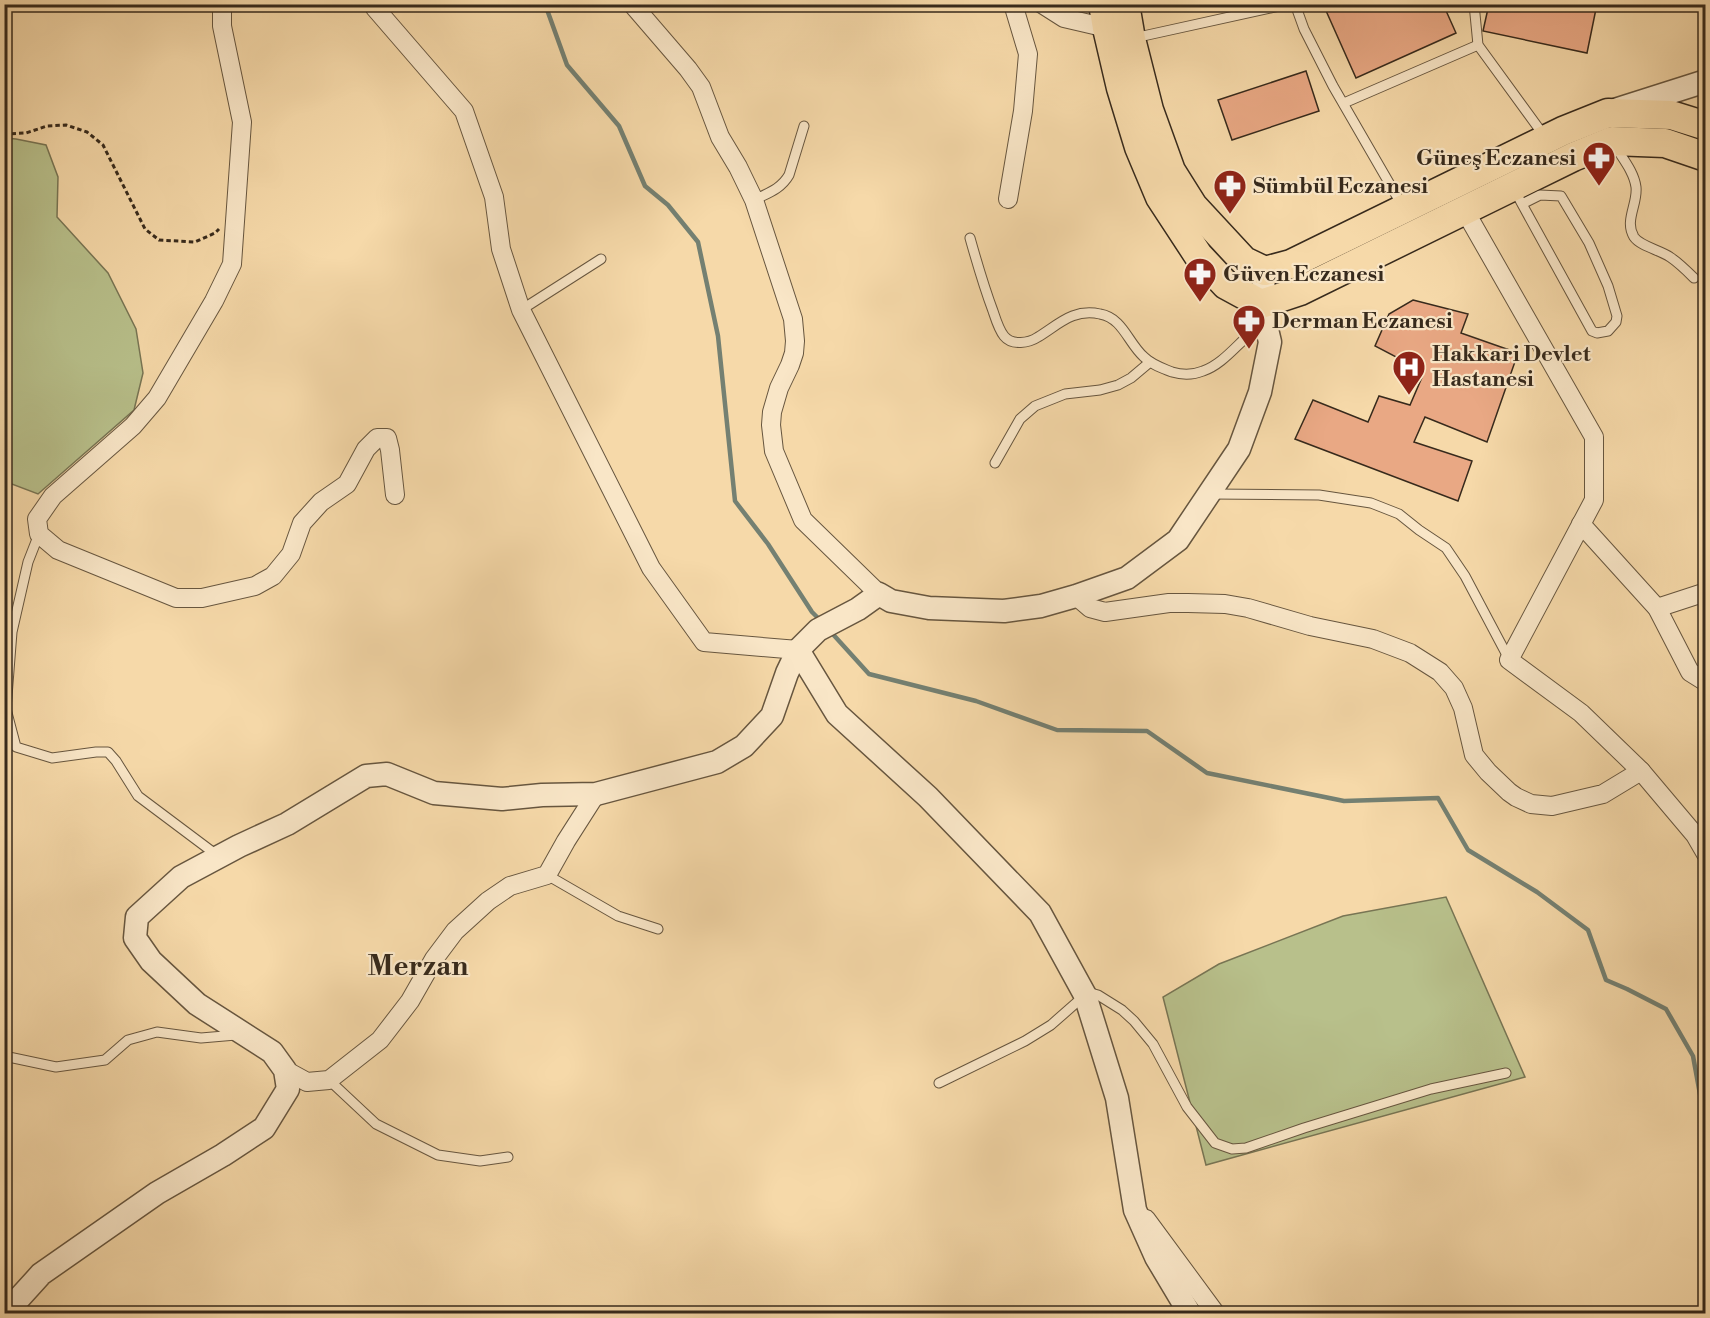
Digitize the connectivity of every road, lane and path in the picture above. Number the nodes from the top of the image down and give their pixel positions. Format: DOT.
graph roads {
  1 [pos="222,4"];
  2 [pos="373,4"];
  3 [pos="632,4"];
  4 [pos="1013,4"];
  5 [pos="1042,4"];
  6 [pos="1125,4"];
  7 [pos="1289,4"];
  8 [pos="1294,4"];
  9 [pos="1474,4"];
  10 [pos="1114,24"];
  11 [pos="1478,45"];
  12 [pos="1706,81"];
  13 [pos="1344,104"];
  14 [pos="1608,113"];
  15 [pos="804,126"];
  16 [pos="1706,126"];
  17 [pos="4,134"];
  18 [pos="1546,139"];
  19 [pos="1612,141"];
  20 [pos="1706,157"];
  21 [pos="1517,195"];
  22 [pos="1008,199"];
  23 [pos="754,200"];
  24 [pos="1404,209"];
  25 [pos="1465,211"];
  26 [pos="235,212"];
  27 [pos="970,238"];
  28 [pos="601,259"];
  29 [pos="1265,271"];
  30 [pos="1694,278"];
  31 [pos="521,310"];
  32 [pos="1264,315"];
  33 [pos="1150,362"];
  34 [pos="995,463"];
  35 [pos="1209,494"];
  36 [pos="395,495"];
  37 [pos="1581,524"];
  38 [pos="39,534"];
  39 [pos="1706,592"];
  40 [pos="879,594"];
  41 [pos="1076,596"];
  42 [pos="1657,608"];
  43 [pos="798,650"];
  44 [pos="1509,660"];
  45 [pos="1706,682"];
  46 [pos="16,747"];
  47 [pos="4,751"];
  48 [pos="1641,771"];
  49 [pos="596,794"];
  50 [pos="1700,837"];
  51 [pos="1706,854"];
  52 [pos="219,856"];
  53 [pos="547,875"];
  54 [pos="658,929"];
  55 [pos="1084,995"];
  56 [pos="244,1035"];
  57 [pos="4,1056"];
  58 [pos="285,1070"];
  59 [pos="1506,1073"];
  60 [pos="329,1080"];
  61 [pos="939,1083"];
  62 [pos="508,1156"];
  63 [pos="1134,1203"];
  64 [pos="9,1314"];
  65 [pos="1190,1314"];
  66 [pos="1216,1314"];
  1 -- 26 [label="street"];
  2 -- 31 [label="street"];
  3 -- 23 [label="street"];
  4 -- 22 [label="street"];
  5 -- 10 [label="street"];
  6 -- 10 [label="main road"];
  7 -- 10 [label="lane"];
  8 -- 13 [label="lane"];
  9 -- 11 [label="lane"];
  10 -- 29 [label="main road"];
  10 -- 32 [label="main road"];
  11 -- 13 [label="lane"];
  11 -- 18 [label="lane"];
  12 -- 14 [label="street"];
  13 -- 24 [label="lane"];
  14 -- 16 [label="main road"];
  14 -- 18 [label="main road"];
  15 -- 23 [label="lane"];
  17 -- 26 [label="path"];
  18 -- 24 [label="main road"];
  19 -- 20 [label="main road"];
  19 -- 21 [label="main road"];
  19 -- 30 [label="lane"];
  21 -- 21 [label="lane"];
  21 -- 25 [label="main road"];
  23 -- 40 [label="street"];
  24 -- 29 [label="main road"];
  25 -- 32 [label="main road"];
  25 -- 37 [label="street"];
  26 -- 38 [label="street"];
  27 -- 33 [label="lane"];
  28 -- 31 [label="lane"];
  29 -- 32 [label="street"];
  31 -- 43 [label="street"];
  32 -- 33 [label="lane"];
  32 -- 35 [label="street"];
  33 -- 34 [label="lane"];
  35 -- 41 [label="street"];
  35 -- 44 [label="lane"];
  36 -- 38 [label="street"];
  37 -- 42 [label="street"];
  37 -- 44 [label="street"];
  38 -- 46 [label="lane"];
  39 -- 42 [label="street"];
  40 -- 41 [label="street"];
  40 -- 43 [label="street"];
  41 -- 48 [label="street"];
  42 -- 45 [label="street"];
  43 -- 49 [label="street"];
  43 -- 55 [label="street"];
  44 -- 48 [label="street"];
  46 -- 47 [label="lane"];
  46 -- 52 [label="lane"];
  48 -- 50 [label="street"];
  49 -- 52 [label="street"];
  49 -- 53 [label="street"];
  50 -- 51 [label="street"];
  52 -- 56 [label="street"];
  53 -- 54 [label="lane"];
  53 -- 60 [label="street"];
  55 -- 59 [label="lane"];
  55 -- 61 [label="lane"];
  55 -- 63 [label="street"];
  56 -- 57 [label="lane"];
  56 -- 58 [label="street"];
  58 -- 60 [label="street"];
  58 -- 64 [label="street"];
  60 -- 62 [label="lane"];
  63 -- 65 [label="street"];
  63 -- 66 [label="street"];
}
